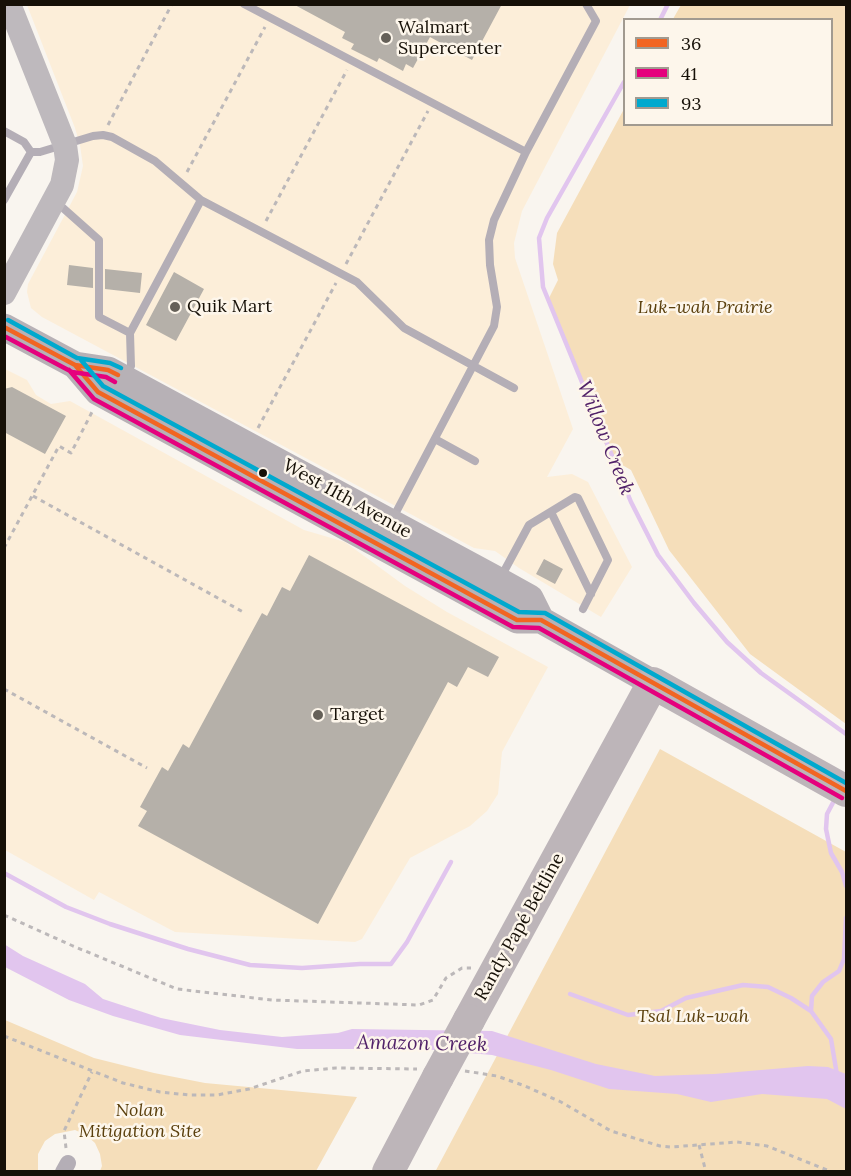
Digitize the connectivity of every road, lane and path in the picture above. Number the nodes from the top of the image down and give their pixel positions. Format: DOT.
graph roads {
  1 [pos="9,4"];
  2 [pos="172,4"];
  3 [pos="244,4"];
  4 [pos="586,4"];
  5 [pos="270,18"];
  6 [pos="352,61"];
  7 [pos="4,131"];
  8 [pos="103,135"];
  9 [pos="65,145"];
  10 [pos="31,152"];
  11 [pos="526,152"];
  12 [pos="182,183"];
  13 [pos="4,200"];
  14 [pos="201,200"];
  15 [pos="53,202"];
  16 [pos="261,231"];
  17 [pos="4,293"];
  18 [pos="4,327"];
  19 [pos="130,333"];
  20 [pos="75,365"];
  21 [pos="474,366"];
  22 [pos="125,379"];
  23 [pos="514,388"];
  24 [pos="92,412"];
  25 [pos="435,439"];
  26 [pos="475,461"];
  27 [pos="33,496"];
  28 [pos="305,504"];
  29 [pos="551,512"];
  30 [pos="382,519"];
  31 [pos="4,548"];
  32 [pos="499,581"];
  33 [pos="591,594"];
  34 [pos="584,609"];
  35 [pos="245,613"];
  36 [pos="541,620"];
  37 [pos="653,683"];
  38 [pos="4,689"];
  39 [pos="147,768"];
  40 [pos="836,785"];
  41 [pos="4,915"];
  42 [pos="496,970"];
  43 [pos="92,1072"];
  44 [pos="699,1145"];
  45 [pos="65,1167"];
  46 [pos="388,1172"];
  47 [pos="706,1172"];
  1 -- 9 [label="street"];
  2 -- 8 [label="path"];
  3 -- 5 [label="lane"];
  4 -- 11 [label="lane"];
  5 -- 6 [label="lane"];
  5 -- 12 [label="path"];
  6 -- 11 [label="lane"];
  6 -- 16 [label="path"];
  7 -- 10 [label="lane"];
  8 -- 9 [label="lane"];
  8 -- 12 [label="lane"];
  9 -- 10 [label="lane"];
  9 -- 15 [label="street"];
  10 -- 13 [label="lane"];
  11 -- 21 [label="lane"];
  12 -- 14 [label="lane"];
  14 -- 16 [label="lane"];
  14 -- 19 [label="lane"];
  15 -- 17 [label="street"];
  15 -- 19 [label="lane"];
  16 -- 21 [label="lane"];
  18 -- 20 [label="main road, West 11th Avenue"];
  19 -- 22 [label="lane"];
  20 -- 22 [label="main road, West 11th Avenue"];
  20 -- 28 [label="main road, West 11th Avenue"];
  21 -- 23 [label="lane"];
  21 -- 25 [label="lane"];
  22 -- 30 [label="main road, West 11th Avenue"];
  24 -- 27 [label="path"];
  25 -- 26 [label="lane"];
  25 -- 30 [label="lane"];
  27 -- 31 [label="path"];
  27 -- 35 [label="path"];
  28 -- 30 [label="main road"];
  28 -- 36 [label="main road, West 11th Avenue"];
  29 -- 32 [label="lane"];
  29 -- 33 [label="lane"];
  29 -- 33 [label="lane"];
  30 -- 32 [label="main road, West 11th Avenue"];
  32 -- 36 [label="main road, West 11th Avenue"];
  33 -- 34 [label="lane"];
  36 -- 37 [label="main road, West 11th Avenue"];
  37 -- 40 [label="highway, West 11th Avenue"];
  37 -- 42 [label="highway, Randy Papé Beltline"];
  38 -- 39 [label="path"];
  41 -- 42 [label="path"];
  42 -- 46 [label="highway, Randy Papé Beltline, bridge"];
  43 -- 45 [label="path"];
  44 -- 47 [label="path"];
}
